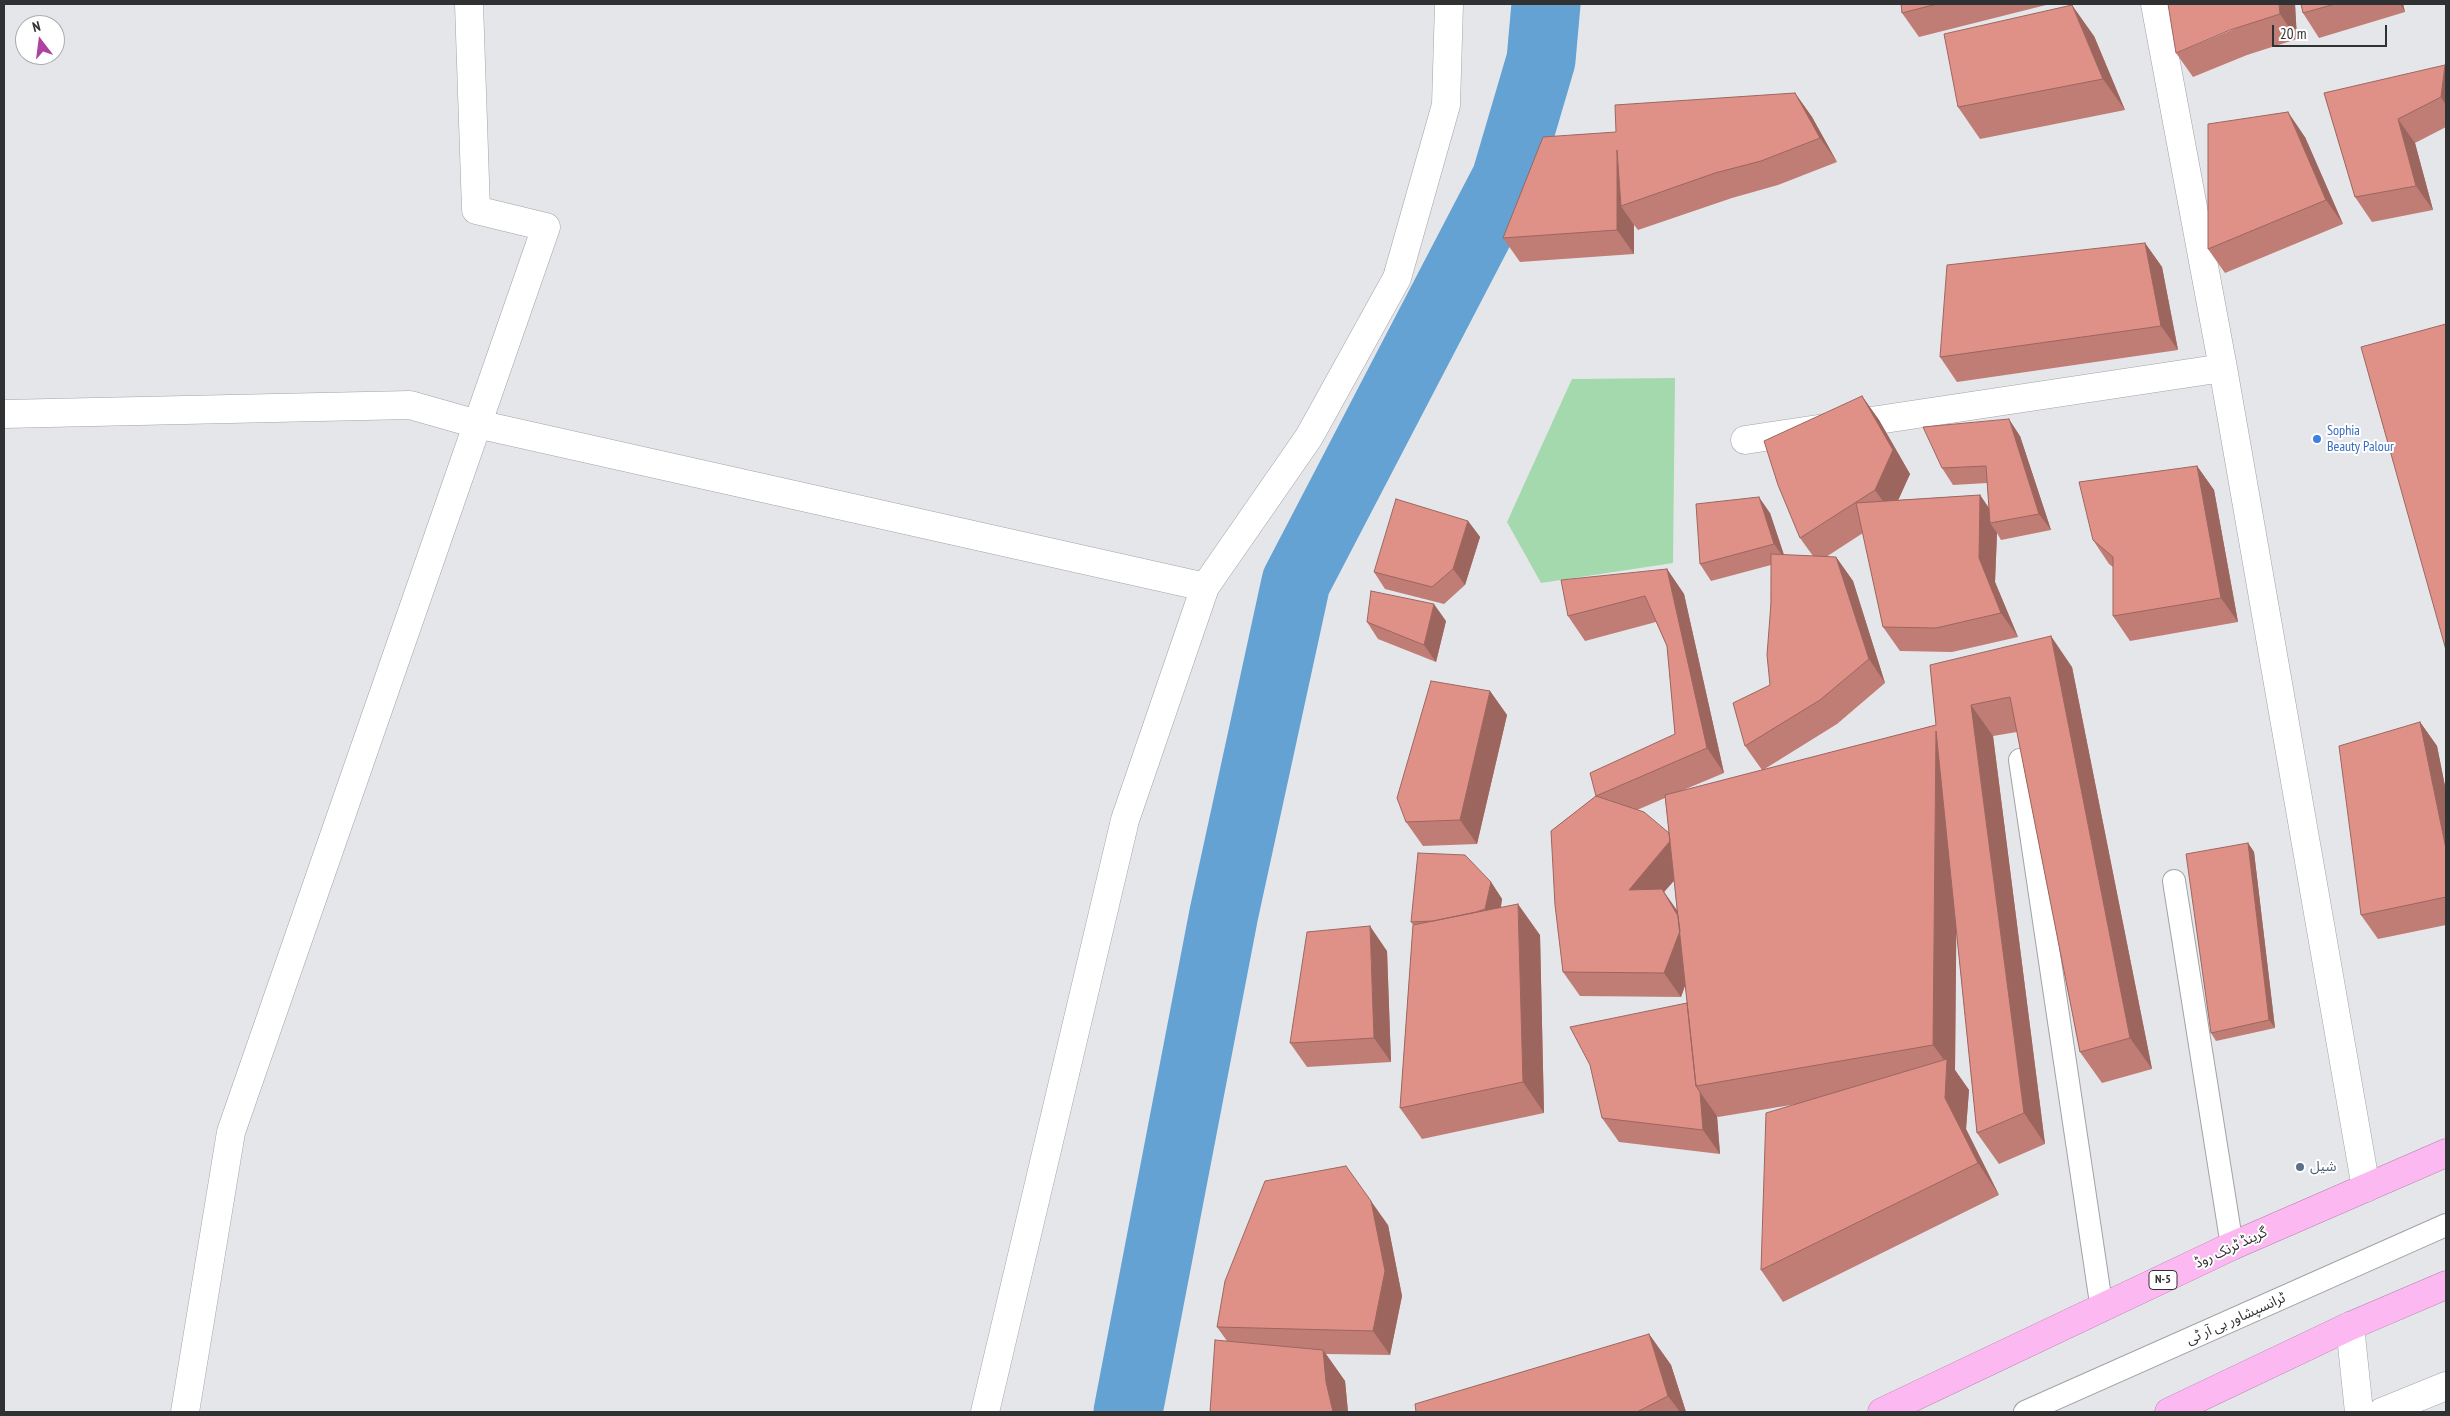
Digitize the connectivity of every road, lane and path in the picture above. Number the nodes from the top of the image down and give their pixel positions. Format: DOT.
graph roads {
  1 [pos="469,4"];
  2 [pos="1449,4"];
  3 [pos="2156,4"];
  4 [pos="2223,368"];
  5 [pos="4,414"];
  6 [pos="477,424"];
  7 [pos="1745,440"];
  8 [pos="1205,587"];
  9 [pos="2020,760"];
  10 [pos="2174,881"];
  11 [pos="2446,1153"];
  12 [pos="2366,1188"];
  13 [pos="2446,1225"];
  14 [pos="2232,1246"];
  15 [pos="2446,1285"];
  16 [pos="2102,1310"];
  17 [pos="2350,1326"];
  18 [pos="2446,1386"];
  19 [pos="1886,1411"];
  20 [pos="185,1412"];
  21 [pos="984,1412"];
  22 [pos="2025,1412"];
  23 [pos="2169,1412"];
  24 [pos="2359,1412"];
  25 [pos="2382,1412"];
  1 -- 6 [label="street"];
  2 -- 8 [label="street"];
  3 -- 4 [label="street"];
  4 -- 7 [label="street"];
  4 -- 12 [label="street"];
  5 -- 6 [label="street"];
  6 -- 8 [label="street"];
  6 -- 20 [label="street"];
  8 -- 21 [label="street"];
  9 -- 16 [label="lane"];
  10 -- 14 [label="lane"];
  11 -- 12 [label="highway, گرینڈ ٹرنک روڈ / N-5"];
  12 -- 14 [label="highway, گرینڈ ٹرنک روڈ / N-5"];
  13 -- 22 [label="lane, ٹرانسپشاور بی آر ٹی"];
  14 -- 16 [label="highway, گرینڈ ٹرنک روڈ / N-5"];
  15 -- 17 [label="highway"];
  16 -- 19 [label="highway, گرینڈ ٹرنک روڈ / N-5"];
  17 -- 23 [label="highway"];
  17 -- 24 [label="street"];
  18 -- 25 [label="street"];
}
